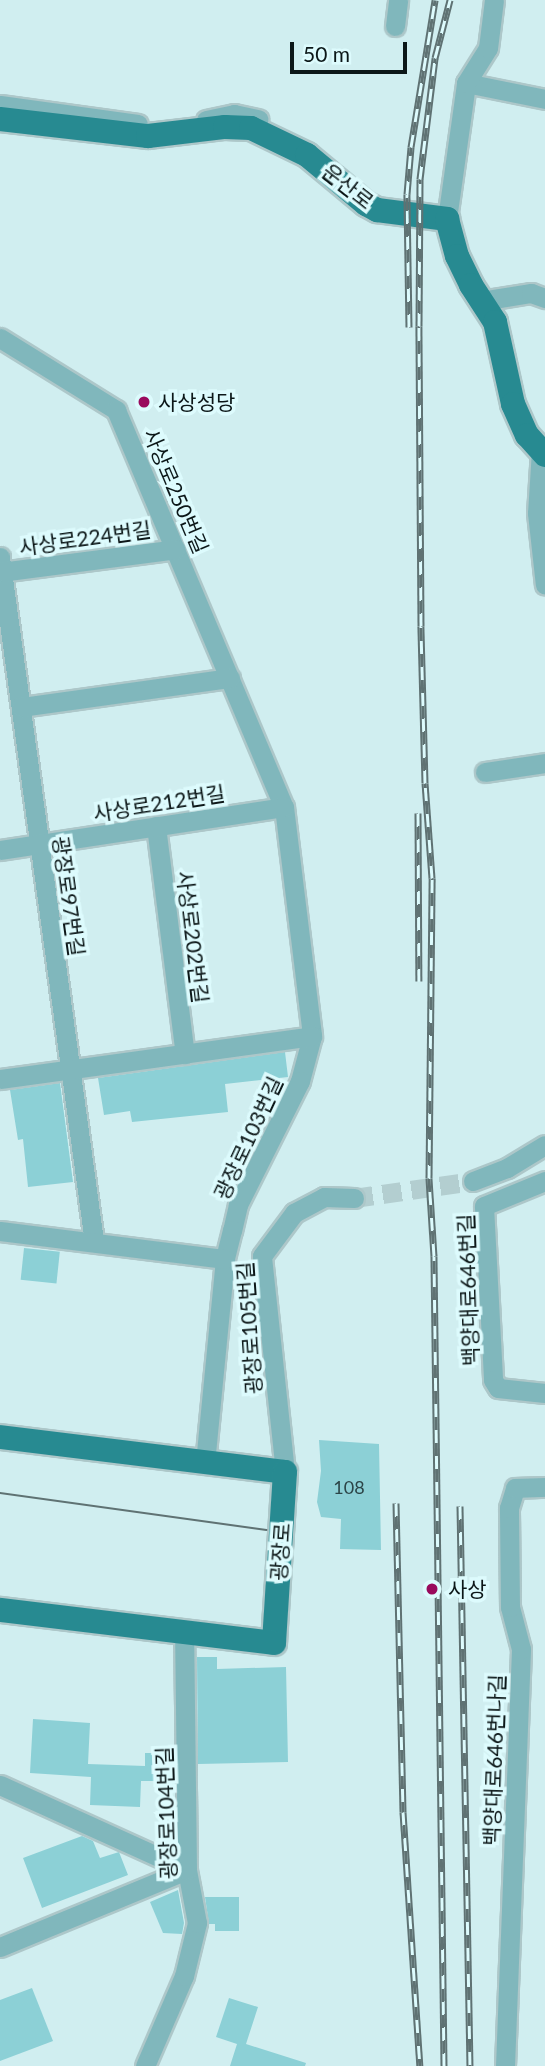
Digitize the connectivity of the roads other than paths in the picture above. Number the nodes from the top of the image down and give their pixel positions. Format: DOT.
graph roads {
  1 [pos="398,0"];
  2 [pos="494,0"];
  3 [pos="396,26"];
  4 [pos="466,83"];
  5 [pos="545,99"];
  6 [pos="0,105"];
  7 [pos="0,119"];
  8 [pos="258,119"];
  9 [pos="447,219"];
  10 [pos="545,298"];
  11 [pos="481,301"];
  12 [pos="0,338"];
  13 [pos="543,453"];
  14 [pos="176,549"];
  15 [pos="1,567"];
  16 [pos="545,586"];
  17 [pos="230,678"];
  18 [pos="21,707"];
  19 [pos="545,763"];
  20 [pos="485,772"];
  21 [pos="284,807"];
  22 [pos="156,826"];
  23 [pos="39,844"];
  24 [pos="0,850"];
  25 [pos="312,1037"];
  26 [pos="185,1054"];
  27 [pos="70,1070"];
  28 [pos="0,1079"];
  29 [pos="545,1145"];
  30 [pos="473,1181"];
  31 [pos="545,1181"];
  32 [pos="354,1198"];
  33 [pos="0,1231"];
  34 [pos="94,1241"];
  35 [pos="225,1259"];
  36 [pos="545,1394"];
  37 [pos="0,1437"];
  38 [pos="205,1462"];
  39 [pos="285,1472"];
  40 [pos="545,1487"];
  41 [pos="0,1610"];
  42 [pos="184,1632"];
  43 [pos="0,1785"];
  44 [pos="187,1870"];
  45 [pos="0,1947"];
  46 [pos="145,2066"];
  47 [pos="505,2066"];
  1 -- 3 [label="street"];
  2 -- 4 [label="street"];
  4 -- 5 [label="street"];
  4 -- 9 [label="street"];
  6 -- 8 [label="street"];
  7 -- 9 [label="main road, 운산로"];
  9 -- 11 [label="main road"];
  10 -- 11 [label="street"];
  11 -- 13 [label="main road"];
  12 -- 14 [label="street, 사상로250번길"];
  13 -- 16 [label="street"];
  14 -- 15 [label="street, 사상로224번길"];
  14 -- 17 [label="street, 사상로250번길"];
  15 -- 18 [label="street, 광장로97번길"];
  17 -- 18 [label="street"];
  17 -- 21 [label="street, 사상로250번길"];
  18 -- 23 [label="street, 광장로97번길"];
  19 -- 20 [label="street"];
  21 -- 22 [label="street, 사상로212번길"];
  21 -- 25 [label="street, 사상로250번길"];
  22 -- 23 [label="street, 사상로212번길"];
  22 -- 26 [label="street, 사상로202번길"];
  23 -- 24 [label="street, 사상로212번길"];
  23 -- 27 [label="street, 광장로97번길"];
  25 -- 26 [label="street"];
  25 -- 35 [label="street, 광장로103번길"];
  26 -- 27 [label="street"];
  27 -- 28 [label="street"];
  27 -- 34 [label="street, 광장로97번길"];
  29 -- 30 [label="street"];
  31 -- 36 [label="street, 백양대로646번길"];
  32 -- 39 [label="street, 광장로105번길"];
  33 -- 34 [label="street"];
  34 -- 35 [label="street"];
  35 -- 38 [label="street, 광장로103번길"];
  37 -- 38 [label="main road"];
  38 -- 39 [label="main road"];
  39 -- 42 [label="main road, 광장로"];
  40 -- 47 [label="street, 백양대로646번나길"];
  41 -- 42 [label="main road, 광장로"];
  42 -- 44 [label="street, 광장로104번길"];
  43 -- 44 [label="street"];
  44 -- 45 [label="street"];
  44 -- 46 [label="street, 광장로104번길"];
}
